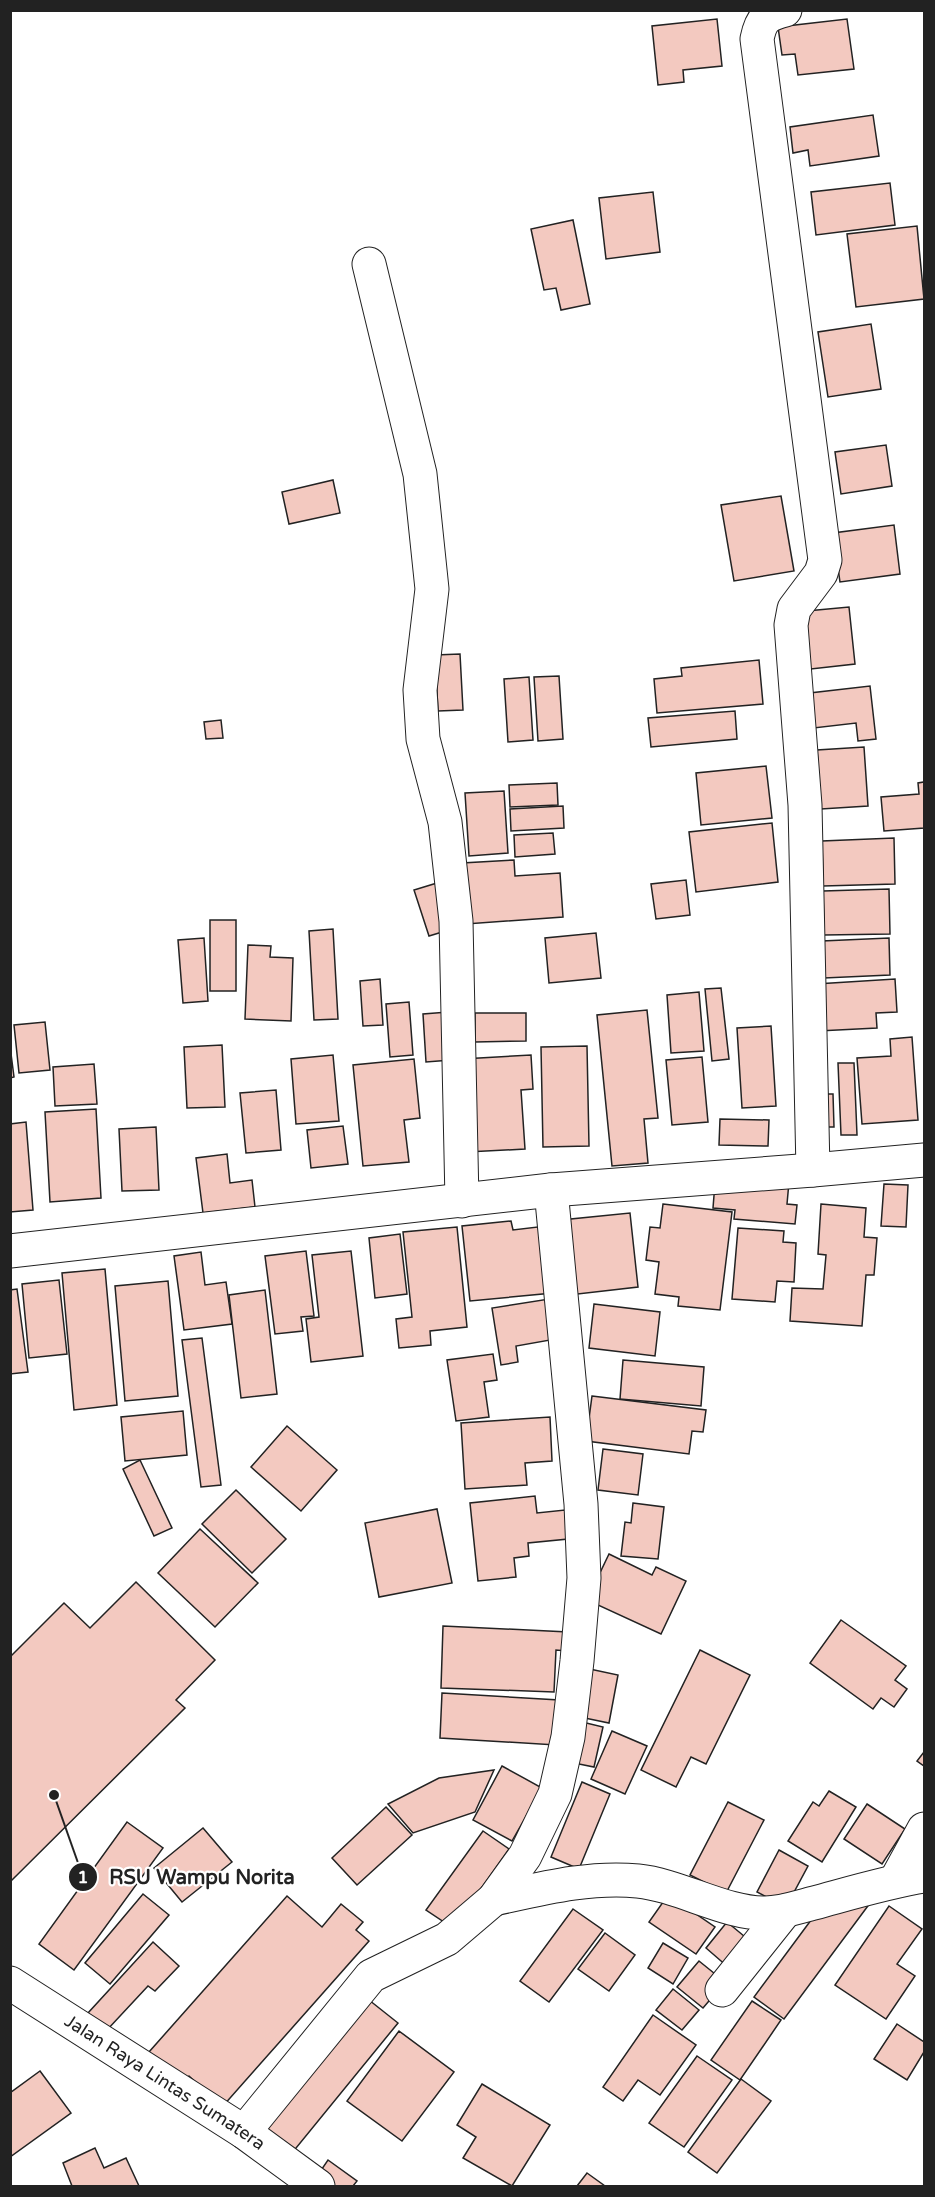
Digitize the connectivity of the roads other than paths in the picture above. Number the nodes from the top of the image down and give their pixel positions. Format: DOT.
graph roads {
  1 [pos="785,10"];
  2 [pos="369,264"];
  3 [pos="924,1160"];
  4 [pos="813,1170"];
  5 [pos="551,1190"];
  6 [pos="462,1202"];
  7 [pos="10,1251"];
  8 [pos="924,1829"];
  9 [pos="910,1878"];
  10 [pos="494,1899"];
  11 [pos="785,1911"];
  12 [pos="12,1989"];
  13 [pos="722,1990"];
  14 [pos="244,2132"];
  15 [pos="318,2187"];
  1 -- 4 [label="main road"];
  2 -- 6 [label="main road"];
  3 -- 4 [label="main road"];
  4 -- 5 [label="main road"];
  5 -- 6 [label="main road"];
  5 -- 10 [label="main road"];
  6 -- 7 [label="main road"];
  8 -- 9 [label="main road"];
  9 -- 11 [label="main road"];
  10 -- 11 [label="main road"];
  10 -- 14 [label="main road"];
  11 -- 13 [label="main road"];
  12 -- 14 [label="main road, Jalan Raya Lintas Sumatera"];
  14 -- 15 [label="main road, Jalan Raya Lintas Sumatera"];
}
